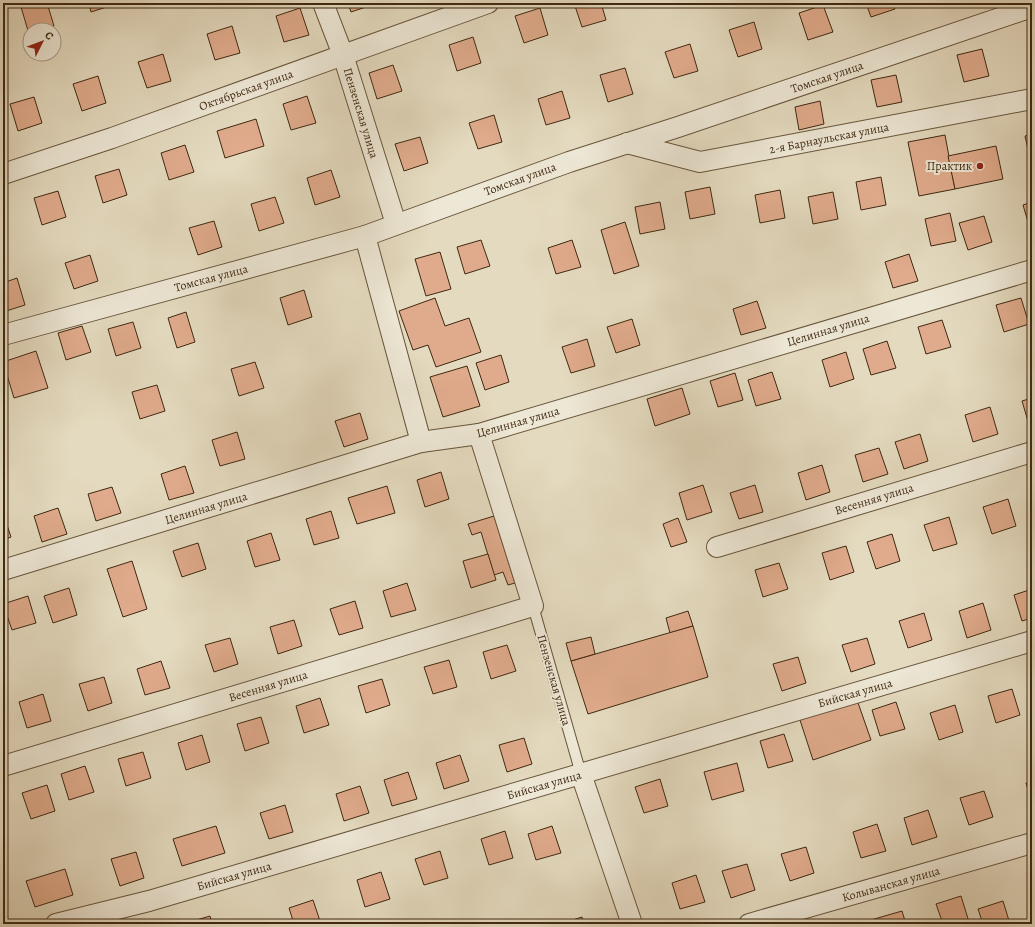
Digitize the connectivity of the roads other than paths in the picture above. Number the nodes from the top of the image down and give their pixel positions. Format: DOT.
graph roads {
  1 [pos="323,3"];
  2 [pos="488,3"];
  3 [pos="1032,7"];
  4 [pos="343,55"];
  5 [pos="1032,99"];
  6 [pos="627,143"];
  7 [pos="3,174"];
  8 [pos="396,224"];
  9 [pos="364,236"];
  10 [pos="1032,270"];
  11 [pos="3,335"];
  12 [pos="479,434"];
  13 [pos="421,442"];
  14 [pos="1032,452"];
  15 [pos="717,547"];
  16 [pos="3,570"];
  17 [pos="533,606"];
  18 [pos="1032,641"];
  19 [pos="3,766"];
  20 [pos="581,774"];
  21 [pos="1032,843"];
  22 [pos="56,924"];
  23 [pos="632,924"];
  24 [pos="749,924"];
  1 -- 4 [label="street, Пензенская улица"];
  2 -- 4 [label="street, Октябрьская улица"];
  3 -- 6 [label="street, Томская улица"];
  4 -- 7 [label="street, Октябрьская улица"];
  4 -- 8 [label="street, Пензенская улица"];
  5 -- 6 [label="street, 2-я Барнаульская улица"];
  6 -- 8 [label="street, Томская улица"];
  8 -- 9 [label="street, Томская улица"];
  9 -- 11 [label="street, Томская улица"];
  9 -- 13 [label="street"];
  10 -- 12 [label="street, Целинная улица"];
  12 -- 13 [label="street, Целинная улица"];
  12 -- 17 [label="street, Пензенская улица"];
  13 -- 16 [label="street, Целинная улица"];
  14 -- 15 [label="street, Весенняя улица"];
  17 -- 19 [label="street, Весенняя улица"];
  17 -- 20 [label="lane, Пензенская улица"];
  18 -- 20 [label="street, Бийская улица"];
  20 -- 22 [label="street, Бийская улица"];
  20 -- 23 [label="street, Пензенская улица"];
  21 -- 24 [label="street, Колыванская улица"];
}
